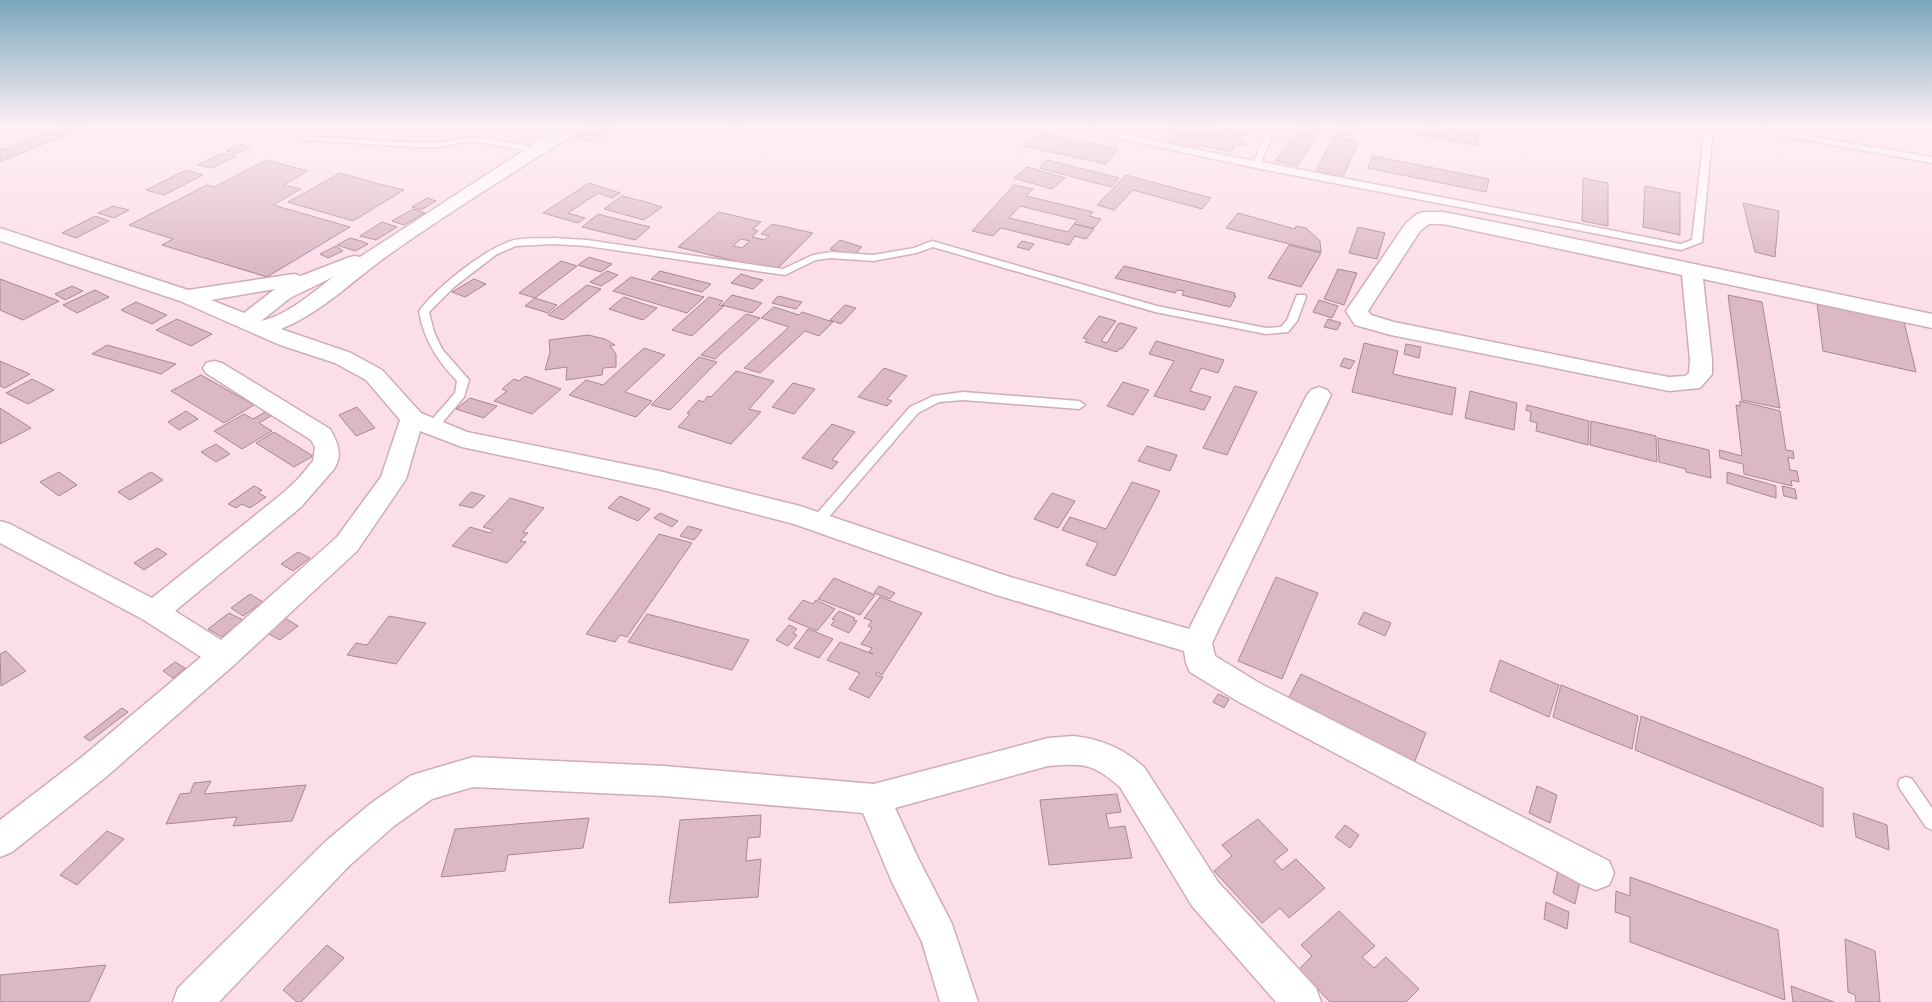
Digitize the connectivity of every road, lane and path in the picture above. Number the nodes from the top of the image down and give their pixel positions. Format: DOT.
graph roads {
  1 [pos="500,174"];
  2 [pos="1301,174"];
  3 [pos="1704,174"];
  4 [pos="0,234"];
  5 [pos="1692,269"];
  6 [pos="326,282"];
  7 [pos="187,297"];
  8 [pos="1301,297"];
  9 [pos="1932,321"];
  10 [pos="254,326"];
  11 [pos="288,340"];
  12 [pos="214,368"];
  13 [pos="1319,395"];
  14 [pos="1079,405"];
  15 [pos="422,423"];
  16 [pos="817,522"];
  17 [pos="0,531"];
  18 [pos="154,612"];
  19 [pos="1198,643"];
  20 [pos="223,656"];
  21 [pos="1906,784"];
  22 [pos="874,799"];
  23 [pos="1932,822"];
  24 [pos="0,842"];
  25 [pos="1596,873"];
  26 [pos="192,1002"];
  27 [pos="959,1002"];
  28 [pos="1302,1002"];
  1 -- 6 [label="street"];
  2 -- 3 [label="lane"];
  4 -- 7 [label="street"];
  5 -- 5 [label="street"];
  5 -- 9 [label="street"];
  6 -- 7 [label="street"];
  6 -- 10 [label="street"];
  6 -- 11 [label="street"];
  7 -- 10 [label="street"];
  8 -- 15 [label="lane"];
  10 -- 11 [label="street"];
  11 -- 15 [label="street"];
  12 -- 18 [label="street"];
  13 -- 19 [label="street"];
  14 -- 16 [label="lane"];
  15 -- 16 [label="street"];
  15 -- 20 [label="street"];
  16 -- 19 [label="street"];
  17 -- 18 [label="street"];
  18 -- 20 [label="street"];
  19 -- 25 [label="street"];
  20 -- 24 [label="street"];
  21 -- 23 [label="lane"];
  22 -- 26 [label="street"];
  22 -- 27 [label="street"];
  22 -- 28 [label="street"];
}
